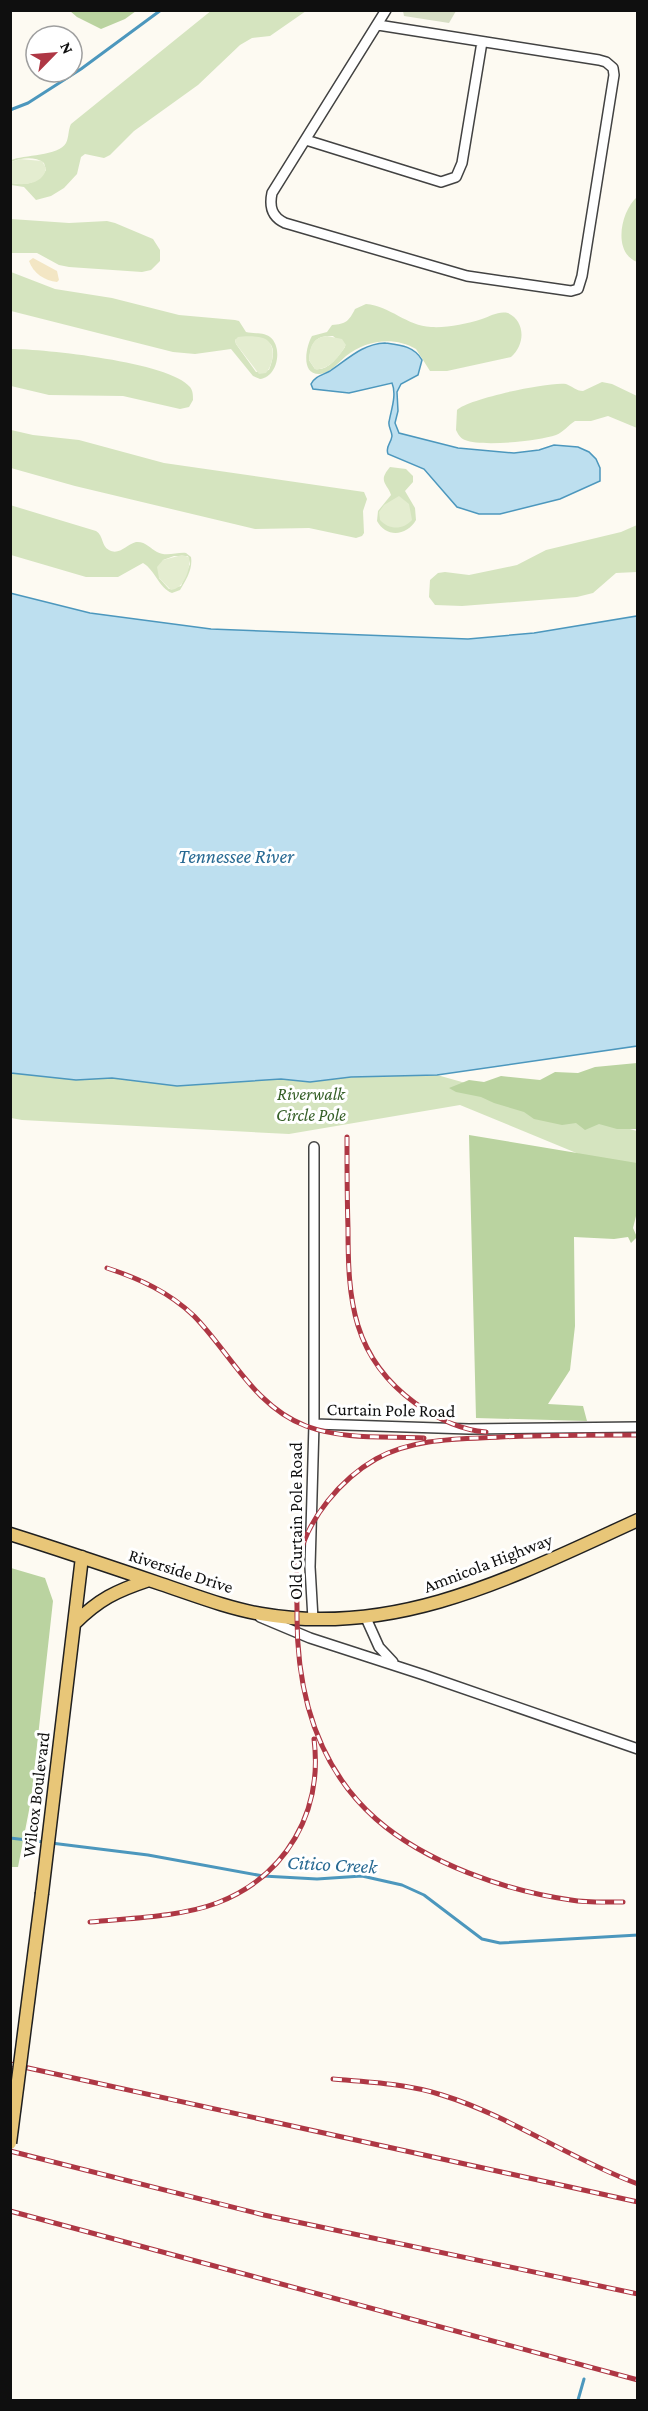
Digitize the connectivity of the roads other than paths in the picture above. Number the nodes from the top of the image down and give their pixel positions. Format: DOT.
graph roads {
  1 [pos="386,10"];
  2 [pos="378,25"];
  3 [pos="482,42"];
  4 [pos="306,140"];
  5 [pos="314,1147"];
  6 [pos="314,1424"];
  7 [pos="638,1427"];
  8 [pos="638,1520"];
  9 [pos="10,1534"];
  10 [pos="82,1557"];
  11 [pos="150,1580"];
  12 [pos="243,1610"];
  13 [pos="365,1616"];
  14 [pos="345,1617"];
  15 [pos="313,1619"];
  16 [pos="74,1624"];
  17 [pos="397,1666"];
  18 [pos="638,1749"];
  19 [pos="10,2143"];
  1 -- 2 [label="street"];
  2 -- 3 [label="street"];
  2 -- 4 [label="street"];
  3 -- 4 [label="street"];
  3 -- 4 [label="street"];
  5 -- 6 [label="street, Curtain Pole Road"];
  6 -- 7 [label="street, Curtain Pole Road"];
  6 -- 15 [label="street, Old Curtain Pole Road"];
  8 -- 13 [label="main road, Amnicola Highway"];
  9 -- 10 [label="main road, Riverside Drive"];
  10 -- 11 [label="main road, Riverside Drive"];
  10 -- 16 [label="main road, Wilcox Boulevard"];
  11 -- 12 [label="main road, Riverside Drive"];
  11 -- 16 [label="main road"];
  12 -- 15 [label="main road, Riverside Drive"];
  12 -- 17 [label="street"];
  13 -- 14 [label="main road, Amnicola Highway"];
  13 -- 17 [label="street"];
  14 -- 15 [label="main road, Riverside Drive"];
  16 -- 19 [label="main road, Wilcox Boulevard, bridge"];
  17 -- 18 [label="street"];
}
